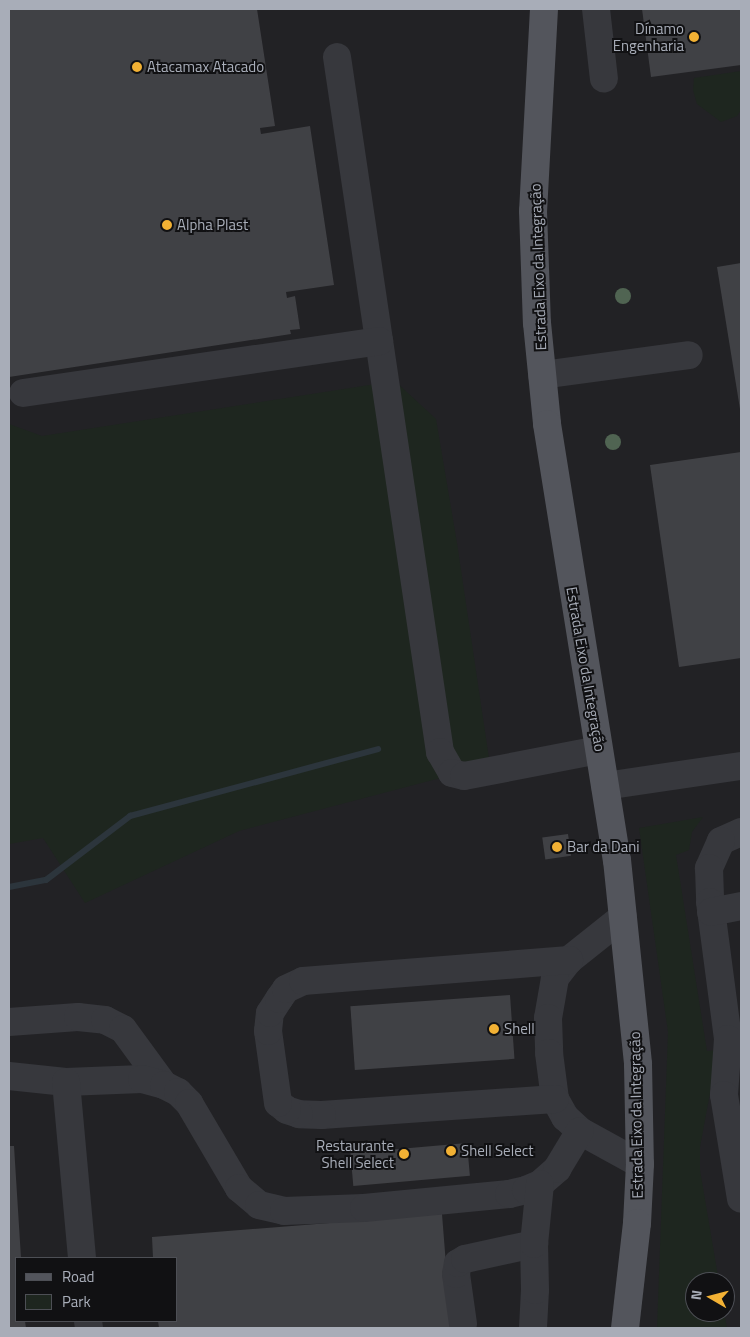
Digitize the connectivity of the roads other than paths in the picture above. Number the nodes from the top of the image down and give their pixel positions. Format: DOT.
graph roads {
  1 [pos="544,9"];
  2 [pos="596,9"];
  3 [pos="337,57"];
  4 [pos="604,79"];
  5 [pos="379,340"];
  6 [pos="689,355"];
  7 [pos="542,375"];
  8 [pos="23,393"];
  9 [pos="600,750"];
  10 [pos="741,766"];
  11 [pos="605,786"];
  12 [pos="741,832"];
  13 [pos="741,906"];
  14 [pos="711,912"];
  15 [pos="623,917"];
  16 [pos="569,960"];
  17 [pos="9,1022"];
  18 [pos="9,1076"];
  19 [pos="66,1082"];
  20 [pos="164,1085"];
  21 [pos="555,1099"];
  22 [pos="580,1130"];
  23 [pos="640,1164"];
  24 [pos="540,1184"];
  25 [pos="741,1199"];
  26 [pos="534,1244"];
  27 [pos="82,1257"];
  28 [pos="463,1324"];
  29 [pos="533,1328"];
  30 [pos="625,1328"];
  1 -- 7 [label="main road, Estrada Eixo da Integração"];
  2 -- 4 [label="street"];
  3 -- 5 [label="street"];
  5 -- 8 [label="street"];
  5 -- 9 [label="street"];
  6 -- 7 [label="street"];
  7 -- 9 [label="main road, Estrada Eixo da Integração"];
  9 -- 11 [label="main road, Estrada Eixo da Integração"];
  10 -- 11 [label="street"];
  11 -- 15 [label="main road, Estrada Eixo da Integração"];
  12 -- 14 [label="street"];
  13 -- 14 [label="street"];
  14 -- 25 [label="street"];
  15 -- 16 [label="street"];
  15 -- 23 [label="main road, Estrada Eixo da Integração"];
  16 -- 21 [label="street"];
  16 -- 21 [label="street"];
  17 -- 20 [label="street"];
  18 -- 19 [label="street"];
  19 -- 20 [label="street"];
  19 -- 27 [label="street"];
  20 -- 24 [label="street"];
  21 -- 22 [label="street"];
  22 -- 23 [label="street"];
  22 -- 24 [label="street"];
  23 -- 30 [label="main road, Estrada Eixo da Integração"];
  24 -- 26 [label="street"];
  26 -- 28 [label="street"];
  26 -- 29 [label="street"];
}
